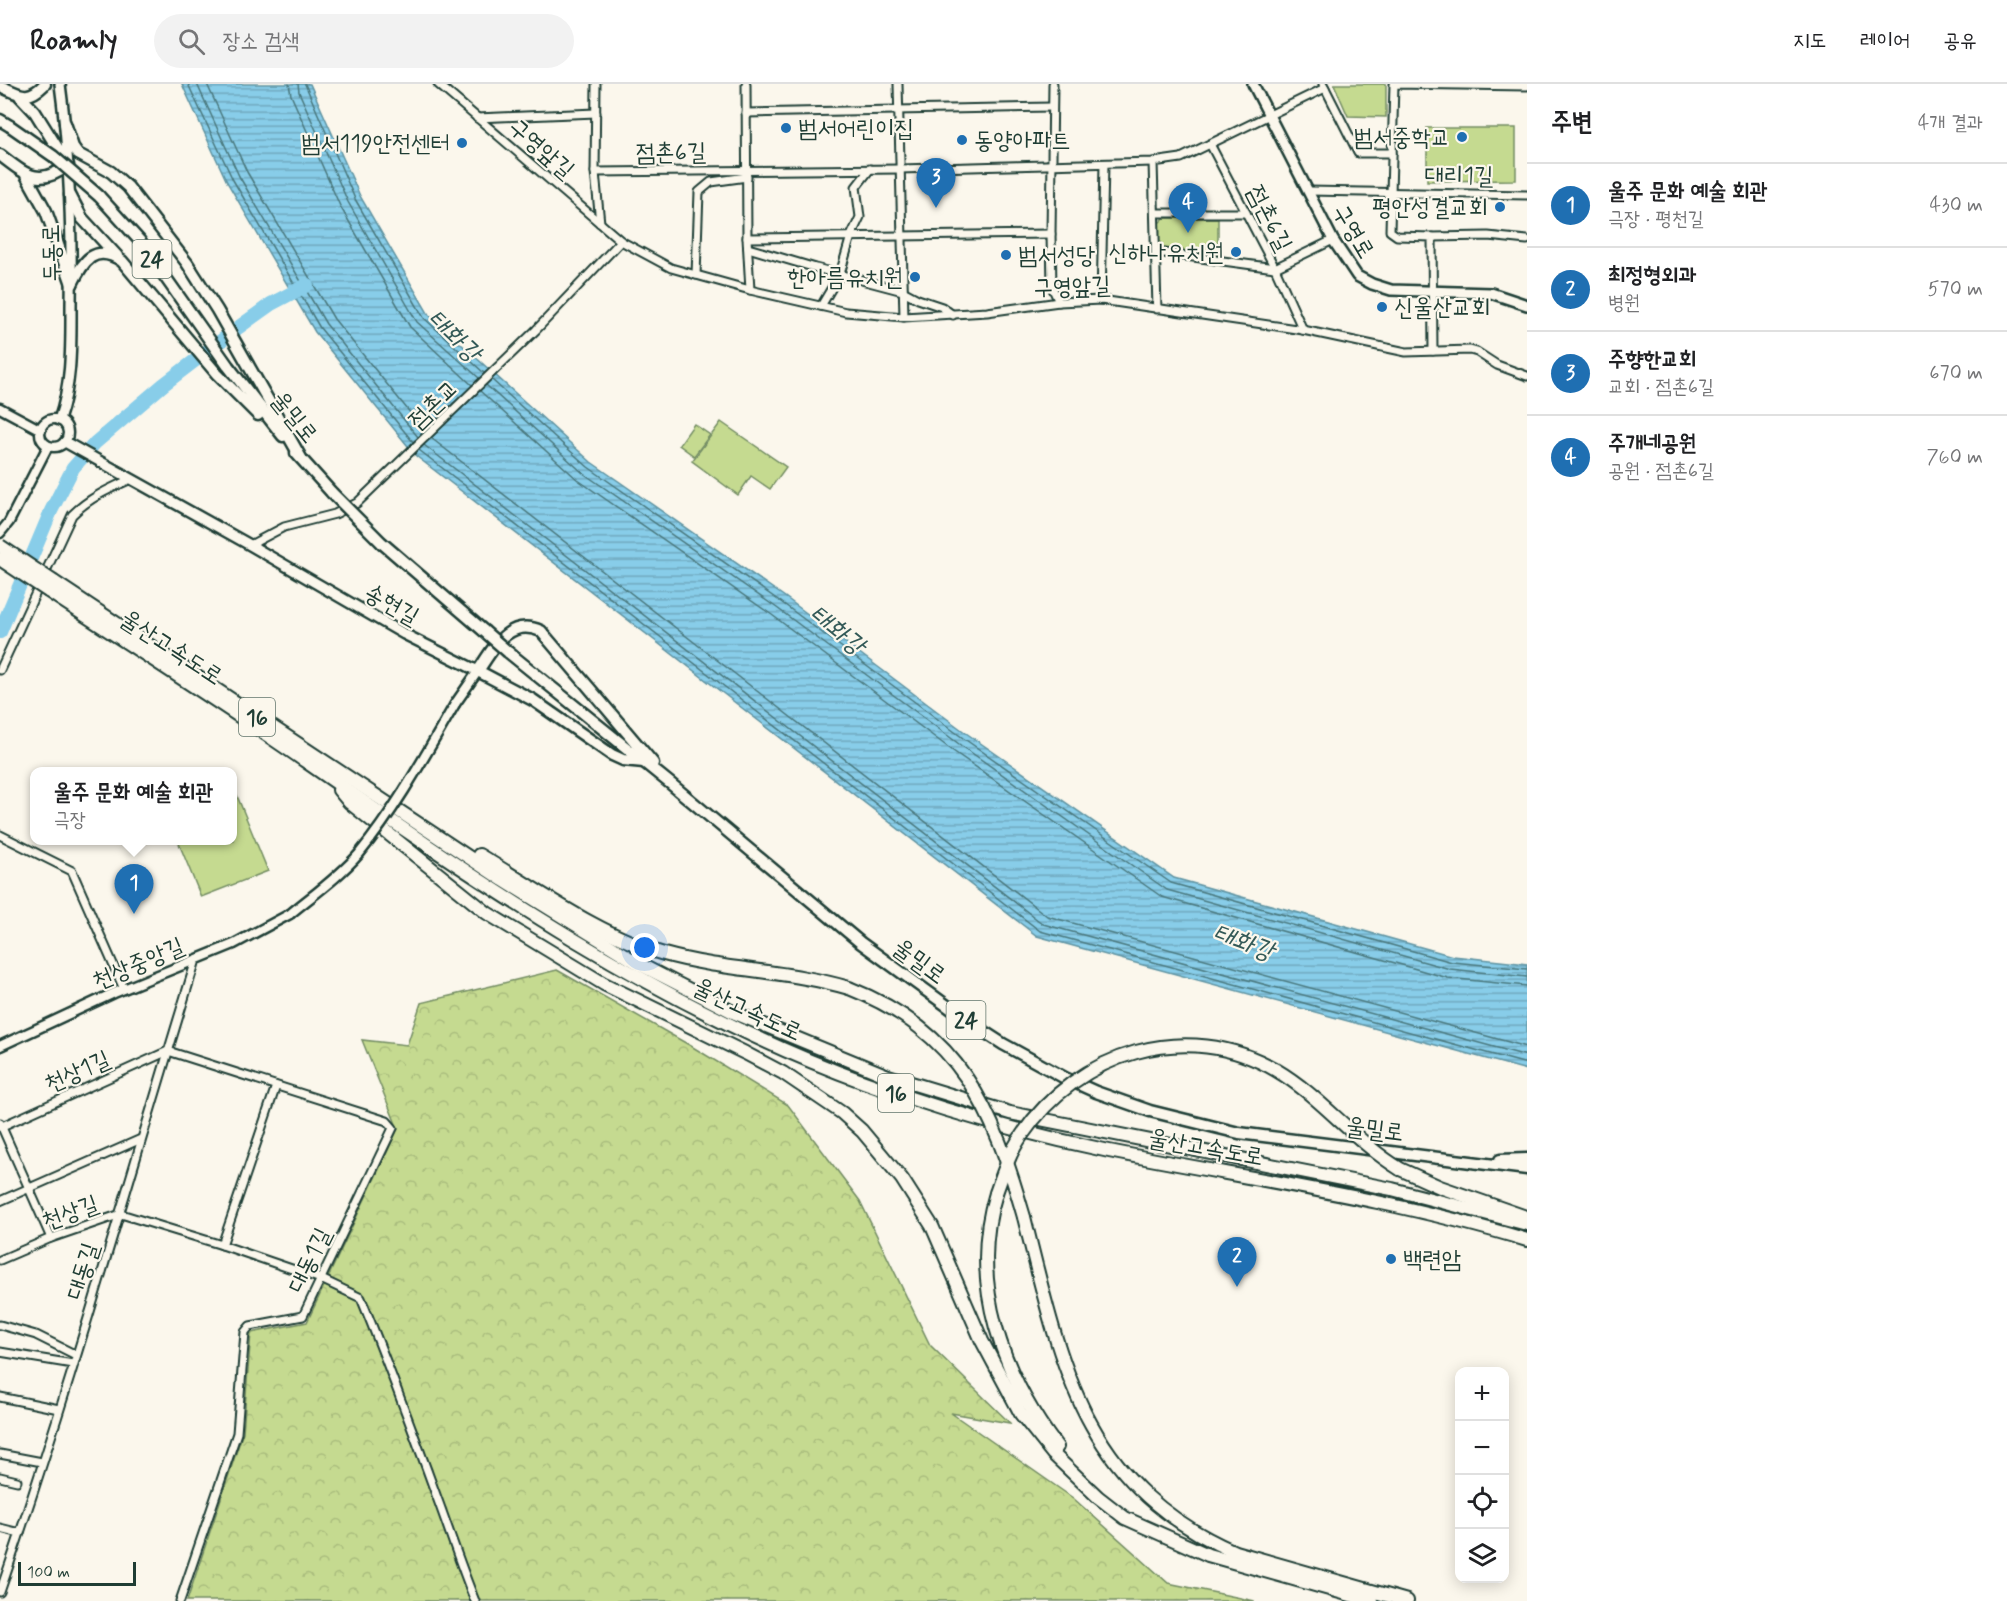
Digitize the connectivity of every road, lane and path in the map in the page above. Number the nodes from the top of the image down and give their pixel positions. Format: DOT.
graph roads {
  1 [pos="45,84"];
  2 [pos="60,84"];
  3 [pos="438,84"];
  4 [pos="596,84"];
  5 [pos="746,84"];
  6 [pos="898,84"];
  7 [pos="1053,84"];
  8 [pos="1253,84"];
  9 [pos="0,86"];
  10 [pos="1324,86"];
  11 [pos="1527,86"];
  12 [pos="20,96"];
  13 [pos="1052,107"];
  14 [pos="898,109"];
  15 [pos="596,113"];
  16 [pos="746,113"];
  17 [pos="1268,115"];
  18 [pos="477,118"];
  19 [pos="5,123"];
  20 [pos="65,123"];
  21 [pos="1210,144"];
  22 [pos="1392,153"];
  23 [pos="0,155"];
  24 [pos="1154,162"];
  25 [pos="1104,164"];
  26 [pos="1052,166"];
  27 [pos="105,168"];
  28 [pos="68,169"];
  29 [pos="870,169"];
  30 [pos="900,169"];
  31 [pos="595,172"];
  32 [pos="747,174"];
  33 [pos="26,175"];
  34 [pos="1309,191"];
  35 [pos="1390,193"];
  36 [pos="70,195"];
  37 [pos="1527,195"];
  38 [pos="1155,213"];
  39 [pos="1246,213"];
  40 [pos="600,223"];
  41 [pos="1051,234"];
  42 [pos="851,236"];
  43 [pos="901,236"];
  44 [pos="1432,237"];
  45 [pos="747,238"];
  46 [pos="1333,240"];
  47 [pos="1527,240"];
  48 [pos="621,241"];
  49 [pos="748,248"];
  50 [pos="1155,252"];
  51 [pos="122,261"];
  52 [pos="1275,268"];
  53 [pos="840,274"];
  54 [pos="696,275"];
  55 [pos="72,284"];
  56 [pos="750,290"];
  57 [pos="903,291"];
  58 [pos="1433,291"];
  59 [pos="1101,300"];
  60 [pos="1059,302"];
  61 [pos="1527,305"];
  62 [pos="822,306"];
  63 [pos="1157,309"];
  64 [pos="953,315"];
  65 [pos="904,317"];
  66 [pos="1303,330"];
  67 [pos="1433,351"];
  68 [pos="1527,376"];
  69 [pos="0,408"];
  70 [pos="58,420"];
  71 [pos="40,430"];
  72 [pos="65,442"];
  73 [pos="48,446"];
  74 [pos="301,458"];
  75 [pos="131,479"];
  76 [pos="0,533"];
  77 [pos="250,545"];
  78 [pos="0,546"];
  79 [pos="0,559"];
  80 [pos="51,586"];
  81 [pos="0,670"];
  82 [pos="478,670"];
  83 [pos="644,762"];
  84 [pos="331,780"];
  85 [pos="671,784"];
  86 [pos="0,835"];
  87 [pos="460,851"];
  88 [pos="196,960"];
  89 [pos="124,989"];
  90 [pos="0,1046"];
  91 [pos="168,1052"];
  92 [pos="276,1086"];
  93 [pos="0,1125"];
  94 [pos="141,1139"];
  95 [pos="1527,1159"];
  96 [pos="1459,1161"];
  97 [pos="1527,1169"];
  98 [pos="30,1188"];
  99 [pos="0,1201"];
  100 [pos="121,1214"];
  101 [pos="1527,1217"];
  102 [pos="1527,1224"];
  103 [pos="51,1238"];
  104 [pos="1527,1240"];
  105 [pos="222,1245"];
  106 [pos="0,1260"];
  107 [pos="321,1279"];
  108 [pos="0,1325"];
  109 [pos="0,1352"];
  110 [pos="76,1354"];
  111 [pos="73,1364"];
  112 [pos="0,1397"];
  113 [pos="59,1409"];
  114 [pos="0,1454"];
  115 [pos="42,1462"];
  116 [pos="0,1477"];
  117 [pos="17,1481"];
  118 [pos="0,1528"];
  119 [pos="20,1533"];
  120 [pos="1166,1538"];
  121 [pos="0,1592"];
  122 [pos="180,1601"];
  123 [pos="476,1601"];
  124 [pos="1372,1601"];
  125 [pos="1407,1601"];
  1 -- 12 [label="main road"];
  2 -- 20 [label="main road, 두동로"];
  3 -- 18 [label="street, 구영앞길"];
  4 -- 15 [label="street"];
  5 -- 16 [label="street"];
  6 -- 14 [label="street"];
  7 -- 13 [label="street"];
  8 -- 17 [label="main road, 구영로"];
  9 -- 12 [label="main road"];
  10 -- 17 [label="street, 대리1길"];
  10 -- 22 [label="street, 대리1길"];
  11 -- 22 [label="street, 대리1길"];
  12 -- 28 [label="main road"];
  13 -- 14 [label="street"];
  13 -- 26 [label="street"];
  14 -- 16 [label="street"];
  14 -- 30 [label="street"];
  15 -- 18 [label="street"];
  15 -- 31 [label="street"];
  16 -- 32 [label="street"];
  17 -- 21 [label="street, 점촌6길"];
  17 -- 34 [label="main road, 구영로"];
  18 -- 40 [label="street, 구영앞길"];
  19 -- 74 [label="main road, 울밀로 / 24, bridge"];
  20 -- 27 [label="main road"];
  20 -- 28 [label="main road, 두동로"];
  21 -- 24 [label="street, 점촌6길"];
  21 -- 39 [label="street, 점촌6길"];
  22 -- 35 [label="street, 대리1길"];
  23 -- 33 [label="main road"];
  24 -- 25 [label="street, 점촌6길"];
  24 -- 38 [label="street"];
  25 -- 26 [label="street, 점촌6길"];
  25 -- 59 [label="street"];
  26 -- 30 [label="street, 점촌6길"];
  26 -- 41 [label="street"];
  27 -- 28 [label="main road"];
  27 -- 74 [label="main road"];
  28 -- 33 [label="main road"];
  28 -- 36 [label="main road, 두동로"];
  29 -- 30 [label="street, 점촌6길"];
  29 -- 32 [label="street, 점촌6길"];
  29 -- 42 [label="street"];
  30 -- 43 [label="street"];
  31 -- 32 [label="street, 점촌6길"];
  31 -- 40 [label="street"];
  32 -- 45 [label="street"];
  32 -- 54 [label="street"];
  33 -- 55 [label="main road"];
  34 -- 35 [label="street"];
  34 -- 46 [label="main road, 구영로"];
  35 -- 37 [label="street, 대리1길"];
  35 -- 44 [label="street, 대리1길"];
  36 -- 51 [label="main road"];
  36 -- 55 [label="main road, 두동로"];
  38 -- 39 [label="street"];
  38 -- 50 [label="street"];
  39 -- 52 [label="street, 점촌6길"];
  40 -- 48 [label="street, 구영앞길"];
  41 -- 43 [label="street"];
  41 -- 60 [label="street"];
  42 -- 43 [label="street"];
  42 -- 45 [label="street"];
  42 -- 53 [label="street"];
  43 -- 57 [label="street"];
  44 -- 47 [label="street"];
  44 -- 58 [label="street"];
  45 -- 49 [label="street"];
  46 -- 52 [label="street"];
  46 -- 58 [label="main road, 구영로"];
  48 -- 54 [label="street, 구영앞길"];
  48 -- 77 [label="street, 점촌교"];
  49 -- 53 [label="street"];
  49 -- 56 [label="street"];
  50 -- 52 [label="street, 점촌6길"];
  50 -- 63 [label="street"];
  51 -- 55 [label="main road"];
  51 -- 74 [label="main road"];
  52 -- 66 [label="street"];
  53 -- 57 [label="street"];
  53 -- 62 [label="street"];
  54 -- 56 [label="street, 구영앞길"];
  55 -- 70 [label="main road, 두동로"];
  56 -- 62 [label="street, 구영앞길"];
  57 -- 64 [label="street"];
  57 -- 65 [label="street"];
  58 -- 61 [label="main road, 구영로"];
  58 -- 67 [label="street"];
  59 -- 60 [label="street, 구영앞길"];
  59 -- 63 [label="street, 구영앞길"];
  60 -- 64 [label="street, 구영앞길"];
  62 -- 65 [label="street, 구영앞길"];
  63 -- 66 [label="street, 구영앞길"];
  64 -- 65 [label="street, 구영앞길"];
  66 -- 67 [label="street, 구영앞길"];
  67 -- 68 [label="street, 구영앞길"];
  69 -- 71 [label="street"];
  70 -- 71 [label="street"];
  70 -- 72 [label="street"];
  71 -- 73 [label="street"];
  72 -- 73 [label="street"];
  72 -- 75 [label="main road"];
  73 -- 76 [label="street"];
  74 -- 83 [label="main road, 울밀로 / 24, bridge"];
  75 -- 77 [label="main road"];
  75 -- 81 [label="street"];
  77 -- 82 [label="main road, 송현길"];
  78 -- 80 [label="highway, 16, bridge"];
  79 -- 80 [label="highway, 16, bridge"];
  80 -- 84 [label="highway, 울산고속도로 / 16"];
  80 -- 87 [label="highway, 울산고속도로 / 16"];
  82 -- 83 [label="main road"];
  82 -- 85 [label="main road"];
  82 -- 88 [label="street, 천상중앙길, bridge"];
  83 -- 85 [label="main road, 울밀로 / 24"];
  84 -- 104 [label="highway, 울산고속도로 / 16"];
  84 -- 120 [label="highway"];
  85 -- 96 [label="main road, 울밀로 / 24"];
  86 -- 89 [label="street"];
  87 -- 102 [label="highway, 울산고속도로 / 16"];
  87 -- 125 [label="highway, bridge"];
  88 -- 89 [label="street, 천상중앙길"];
  88 -- 91 [label="street, 대동길"];
  89 -- 90 [label="street, 천상중앙길"];
  91 -- 92 [label="street, 대동1길"];
  91 -- 93 [label="street, 천상1길"];
  91 -- 94 [label="street, 대동길"];
  92 -- 105 [label="street"];
  92 -- 107 [label="street, 대동1길"];
  93 -- 98 [label="street, 천상1길"];
  94 -- 98 [label="street"];
  94 -- 100 [label="street, 대동길"];
  95 -- 96 [label="main road"];
  96 -- 97 [label="main road, 울밀로 / 24"];
  98 -- 99 [label="street"];
  98 -- 103 [label="street, 천상1길"];
  100 -- 103 [label="street, 천상길"];
  100 -- 105 [label="street"];
  100 -- 110 [label="street, 대동길"];
  101 -- 120 [label="highway, bridge"];
  103 -- 106 [label="street, 천상길"];
  105 -- 107 [label="street"];
  107 -- 122 [label="street, 대동1길"];
  107 -- 123 [label="street"];
  108 -- 110 [label="street"];
  109 -- 111 [label="street"];
  110 -- 111 [label="street, 대동길"];
  111 -- 113 [label="street, 대동길"];
  112 -- 113 [label="street"];
  113 -- 115 [label="street, 대동길"];
  114 -- 115 [label="street"];
  115 -- 119 [label="street, 대동길"];
  116 -- 117 [label="street"];
  118 -- 119 [label="street"];
  119 -- 121 [label="street, 대동길"];
  120 -- 124 [label="highway"];
}
